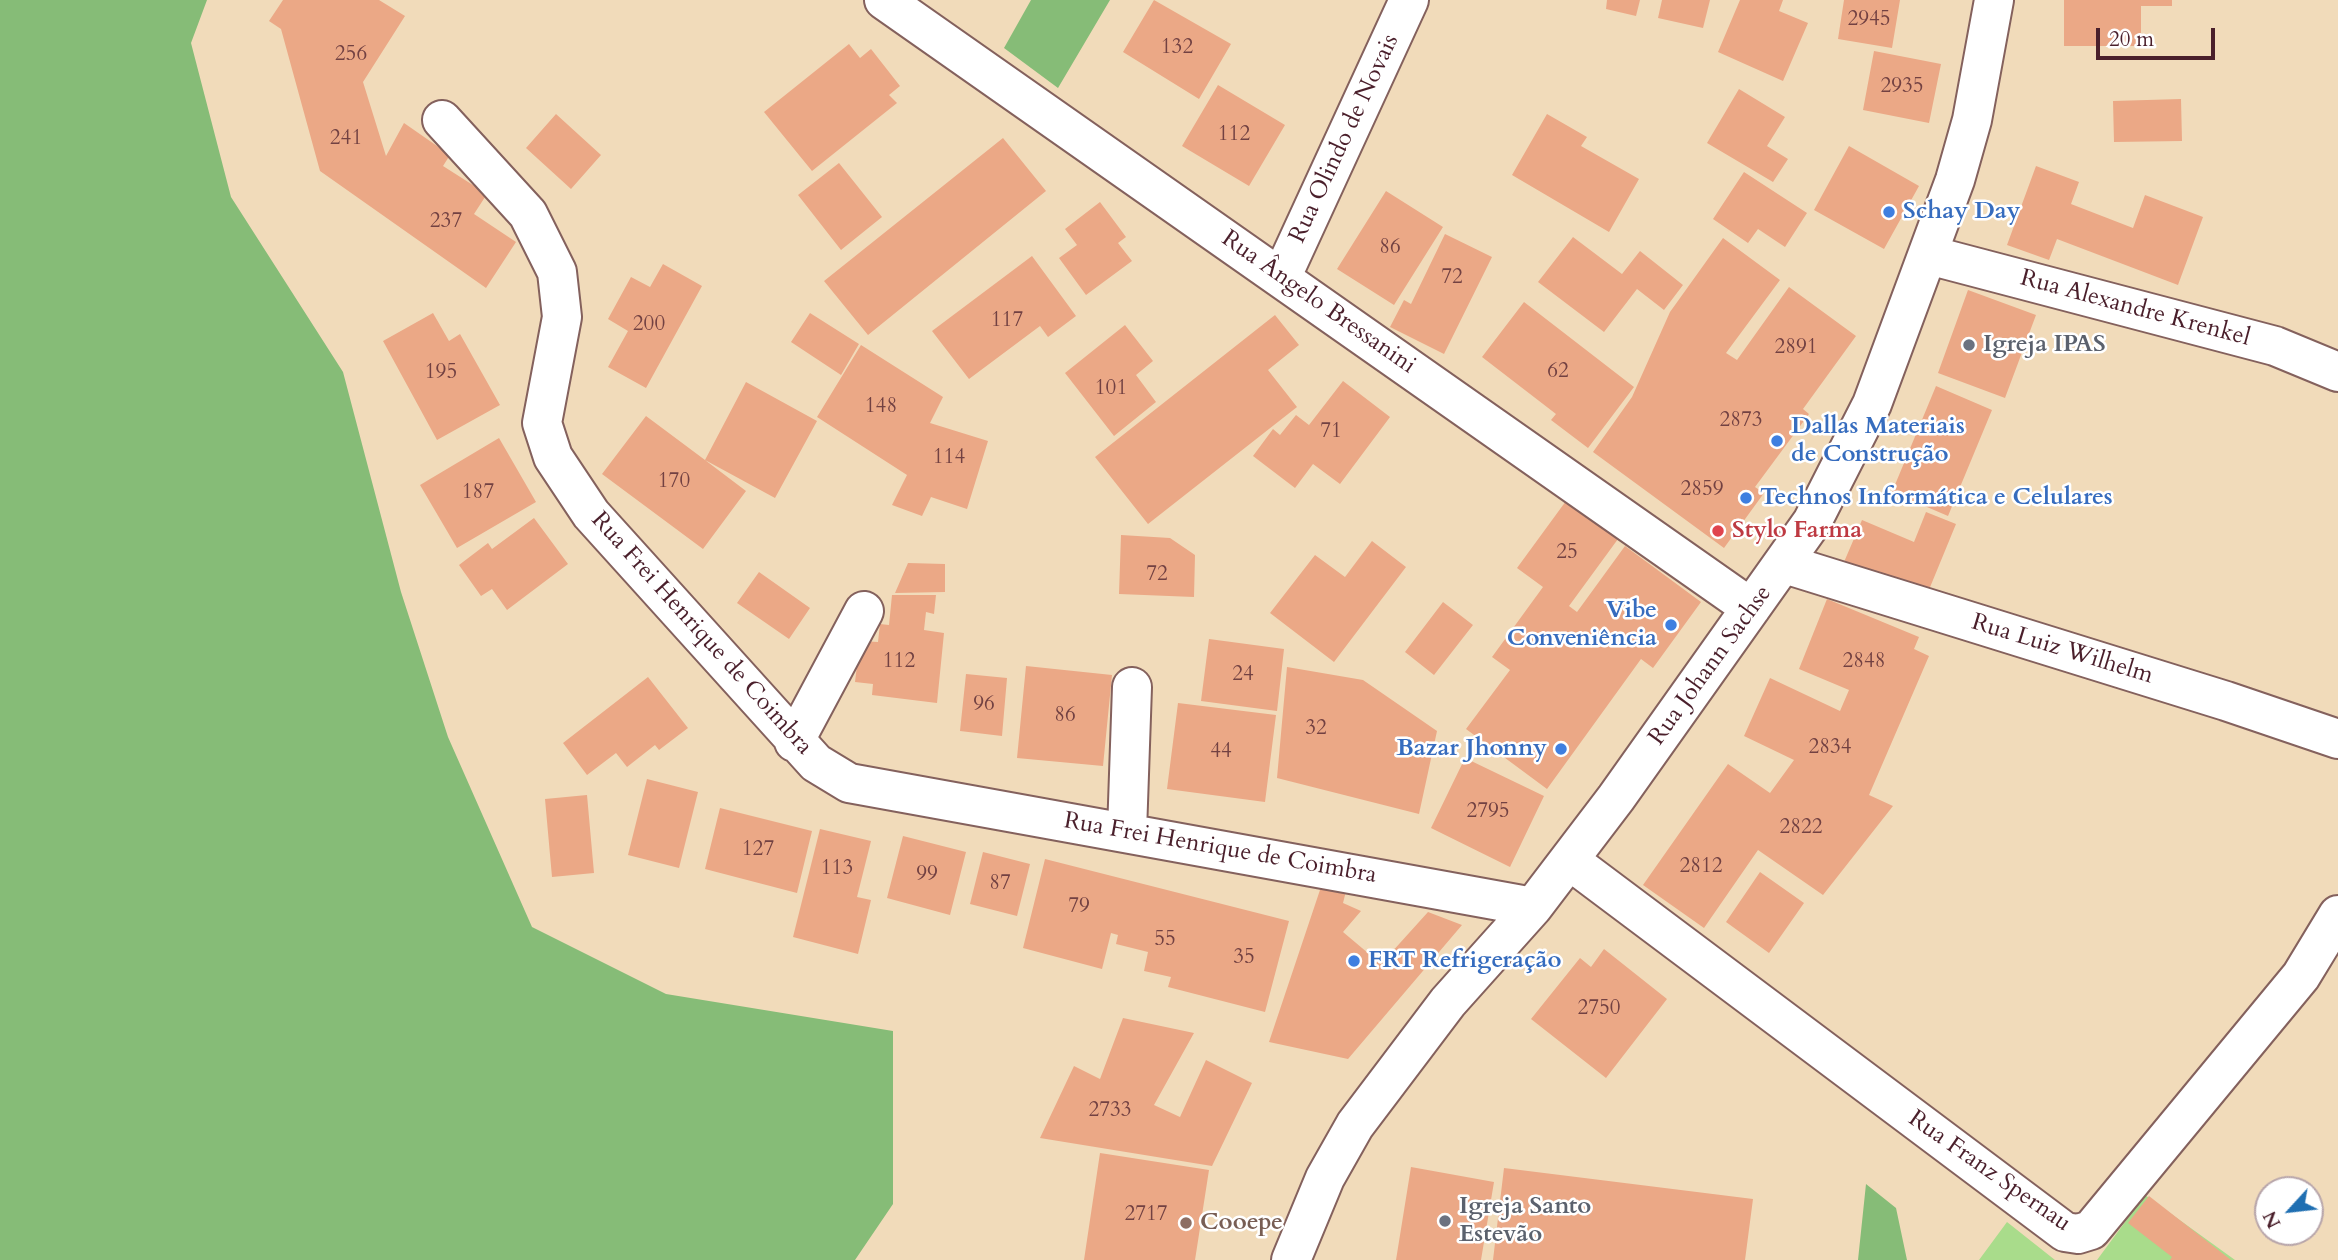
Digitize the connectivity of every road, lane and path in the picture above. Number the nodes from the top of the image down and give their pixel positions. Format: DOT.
graph roads {
  1 [pos="884,0"];
  2 [pos="1409,0"];
  3 [pos="1994,0"];
  4 [pos="442,120"];
  5 [pos="1929,255"];
  6 [pos="1281,278"];
  7 [pos="2338,372"];
  8 [pos="1785,564"];
  9 [pos="1751,608"];
  10 [pos="863,611"];
  11 [pos="1132,687"];
  12 [pos="2338,739"];
  13 [pos="794,742"];
  14 [pos="1127,832"];
  15 [pos="1569,860"];
  16 [pos="1533,907"];
  17 [pos="2338,915"];
  18 [pos="1291,1260"];
  1 -- 6 [label="street, Rua Ângelo Bressanini"];
  2 -- 6 [label="street, Rua Olindo de Novais"];
  3 -- 5 [label="street, Rua Johann Sachse"];
  4 -- 13 [label="street, Rua Frei Henrique de Coimbra"];
  5 -- 7 [label="street, Rua Alexandre Krenkel"];
  5 -- 8 [label="street, Rua Johann Sachse"];
  6 -- 9 [label="street, Rua Ângelo Bressanini"];
  8 -- 9 [label="street, Rua Johann Sachse"];
  8 -- 12 [label="street, Rua Luiz Wilhelm"];
  9 -- 15 [label="street, Rua Johann Sachse"];
  10 -- 13 [label="street"];
  11 -- 14 [label="street"];
  13 -- 14 [label="street, Rua Frei Henrique de Coimbra"];
  14 -- 16 [label="street, Rua Frei Henrique de Coimbra"];
  15 -- 16 [label="street, Rua Johann Sachse"];
  15 -- 17 [label="street, Rua Franz Spernau"];
  16 -- 18 [label="street, Rua Johann Sachse"];
}
